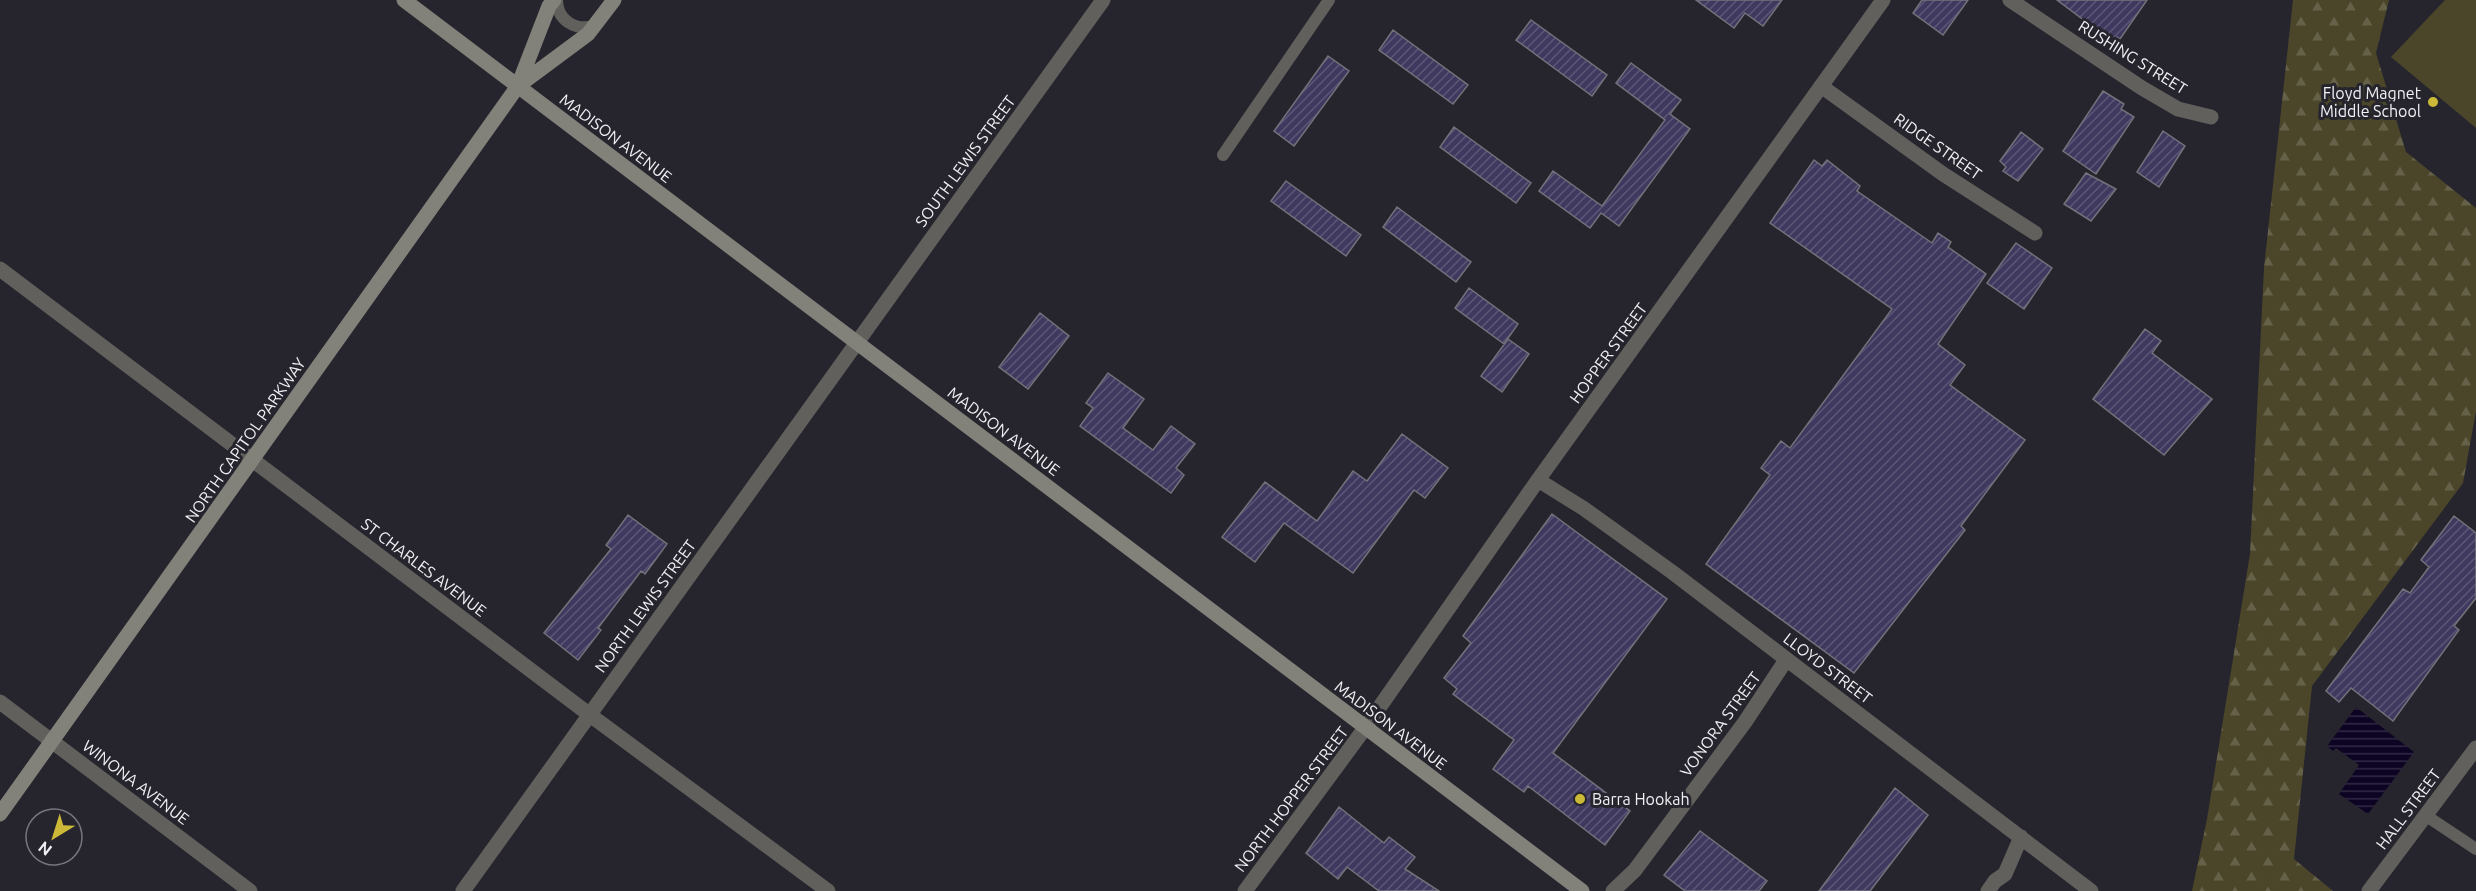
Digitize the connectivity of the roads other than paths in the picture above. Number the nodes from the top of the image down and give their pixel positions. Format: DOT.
graph roads {
  1 [pos="404,0"];
  2 [pos="556,0"];
  3 [pos="614,0"];
  4 [pos="1103,0"];
  5 [pos="1329,0"];
  6 [pos="1883,0"];
  7 [pos="2010,0"];
  8 [pos="594,26"];
  9 [pos="518,86"];
  10 [pos="1821,86"];
  11 [pos="2211,117"];
  12 [pos="1223,155"];
  13 [pos="2035,233"];
  14 [pos="0,269"];
  15 [pos="857,343"];
  16 [pos="252,460"];
  17 [pos="1538,480"];
  18 [pos="1786,660"];
  19 [pos="0,702"];
  20 [pos="590,715"];
  21 [pos="1365,728"];
  22 [pos="52,741"];
  23 [pos="2476,748"];
  24 [pos="0,814"];
  25 [pos="2425,815"];
  26 [pos="2020,837"];
  27 [pos="2476,849"];
  28 [pos="250,891"];
  29 [pos="463,891"];
  30 [pos="828,891"];
  31 [pos="1245,891"];
  32 [pos="1582,891"];
  33 [pos="1613,891"];
  34 [pos="1988,891"];
  35 [pos="2091,891"];
  36 [pos="2369,891"];
  1 -- 9 [label="main road, MADISON AVENUE"];
  2 -- 8 [label="lane"];
  2 -- 9 [label="main road"];
  3 -- 8 [label="main road"];
  4 -- 15 [label="street, SOUTH LEWIS STREET"];
  5 -- 12 [label="lane"];
  6 -- 10 [label="street, HOPPER STREET"];
  7 -- 11 [label="street, RUSHING STREET"];
  8 -- 9 [label="main road"];
  9 -- 15 [label="main road, MADISON AVENUE"];
  9 -- 16 [label="main road, NORTH CAPITOL PARKWAY"];
  10 -- 13 [label="street, RIDGE STREET"];
  10 -- 17 [label="street, HOPPER STREET"];
  14 -- 16 [label="street, ST CHARLES AVENUE"];
  15 -- 20 [label="street, NORTH LEWIS STREET"];
  15 -- 21 [label="main road, MADISON AVENUE"];
  16 -- 20 [label="street, ST CHARLES AVENUE"];
  16 -- 22 [label="main road, NORTH CAPITOL PARKWAY"];
  17 -- 18 [label="street, LLOYD STREET"];
  17 -- 21 [label="street, HOPPER STREET"];
  18 -- 26 [label="street, LLOYD STREET"];
  18 -- 33 [label="street, VONORA STREET"];
  19 -- 22 [label="street, WINONA AVENUE"];
  20 -- 29 [label="street, NORTH LEWIS STREET"];
  20 -- 30 [label="street, ST CHARLES AVENUE"];
  21 -- 31 [label="street, NORTH HOPPER STREET"];
  21 -- 32 [label="main road, MADISON AVENUE"];
  22 -- 24 [label="main road, NORTH CAPITOL PARKWAY"];
  22 -- 28 [label="street, WINONA AVENUE"];
  23 -- 25 [label="street, HALL STREET"];
  25 -- 27 [label="lane"];
  25 -- 36 [label="street, HALL STREET"];
  26 -- 34 [label="street"];
  26 -- 35 [label="street, LLOYD STREET"];
}
